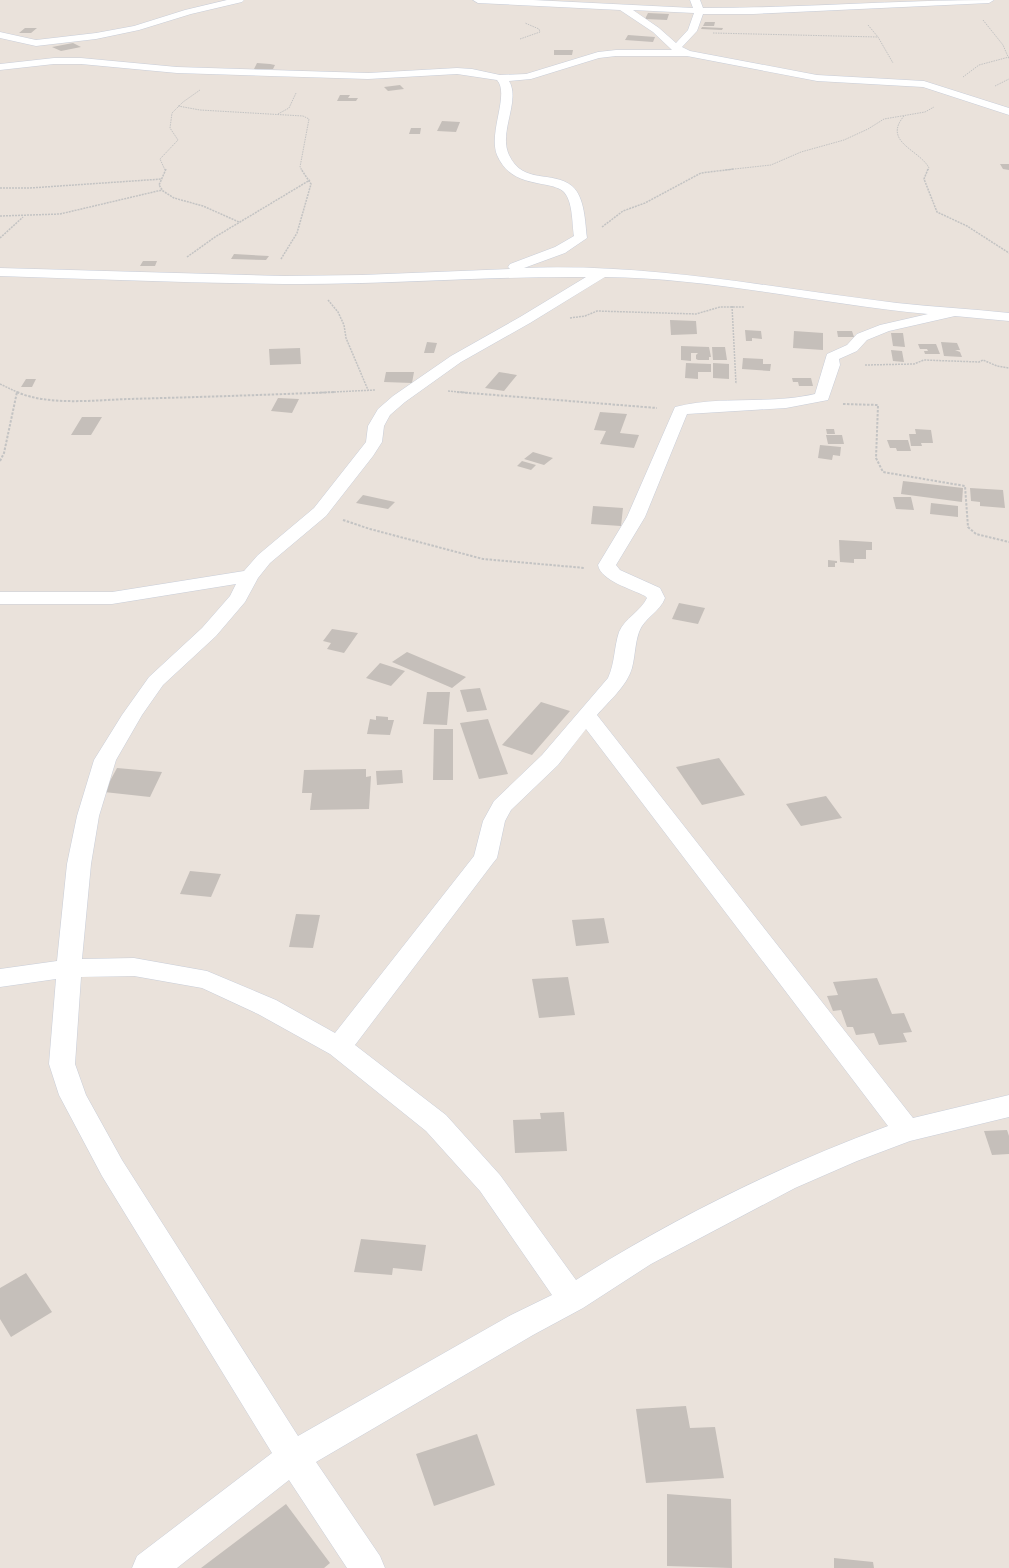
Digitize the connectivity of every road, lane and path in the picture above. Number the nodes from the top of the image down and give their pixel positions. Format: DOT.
graph roads {
  1 [pos="239,0"];
  2 [pos="478,0"];
  3 [pos="695,0"];
  4 [pos="989,0"];
  5 [pos="621,6"];
  6 [pos="851,6"];
  7 [pos="699,11"];
  8 [pos="982,18"];
  9 [pos="692,31"];
  10 [pos="0,35"];
  11 [pos="878,37"];
  12 [pos="676,48"];
  13 [pos="687,53"];
  14 [pos="1009,57"];
  15 [pos="0,67"];
  16 [pos="177,70"];
  17 [pos="304,74"];
  18 [pos="500,78"];
  19 [pos="903,83"];
  20 [pos="956,93"];
  21 [pos="178,106"];
  22 [pos="1009,112"];
  23 [pos="277,115"];
  24 [pos="904,116"];
  25 [pos="162,179"];
  26 [pos="310,180"];
  27 [pos="0,188"];
  28 [pos="162,190"];
  29 [pos="0,216"];
  30 [pos="23,216"];
  31 [pos="239,222"];
  32 [pos="0,238"];
  33 [pos="581,238"];
  34 [pos="1009,253"];
  35 [pos="0,272"];
  36 [pos="603,272"];
  37 [pos="500,273"];
  38 [pos="154,277"];
  39 [pos="266,279"];
  40 [pos="316,280"];
  41 [pos="732,306"];
  42 [pos="747,307"];
  43 [pos="956,312"];
  44 [pos="1009,317"];
  45 [pos="525,320"];
  46 [pos="832,365"];
  47 [pos="1009,368"];
  48 [pos="0,384"];
  49 [pos="416,388"];
  50 [pos="368,390"];
  51 [pos="16,392"];
  52 [pos="839,404"];
  53 [pos="777,405"];
  54 [pos="681,410"];
  55 [pos="0,461"];
  56 [pos="320,512"];
  57 [pos="1009,542"];
  58 [pos="608,570"];
  59 [pos="250,576"];
  60 [pos="0,598"];
  61 [pos="587,716"];
  62 [pos="69,968"];
  63 [pos="0,978"];
  64 [pos="339,1047"];
  65 [pos="1009,1106"];
  66 [pos="907,1131"];
  67 [pos="572,1299"];
  68 [pos="293,1457"];
  69 [pos="148,1568"];
  70 [pos="368,1568"];
  1 -- 10 [label="street"];
  2 -- 5 [label="street"];
  3 -- 7 [label="street"];
  4 -- 6 [label="street"];
  5 -- 7 [label="street"];
  5 -- 12 [label="street"];
  6 -- 7 [label="street"];
  6 -- 11 [label="path"];
  7 -- 9 [label="street"];
  8 -- 14 [label="path"];
  9 -- 11 [label="path"];
  9 -- 12 [label="street"];
  11 -- 19 [label="path"];
  12 -- 13 [label="street"];
  13 -- 18 [label="street"];
  13 -- 19 [label="street"];
  14 -- 20 [label="path"];
  15 -- 16 [label="street"];
  16 -- 17 [label="street"];
  16 -- 21 [label="path"];
  17 -- 18 [label="street"];
  17 -- 23 [label="path"];
  18 -- 33 [label="street"];
  19 -- 20 [label="street"];
  20 -- 22 [label="street"];
  20 -- 24 [label="path"];
  21 -- 23 [label="path"];
  21 -- 25 [label="path"];
  23 -- 26 [label="path"];
  24 -- 33 [label="path"];
  24 -- 34 [label="path"];
  25 -- 27 [label="path"];
  25 -- 28 [label="path"];
  26 -- 31 [label="path"];
  26 -- 39 [label="path"];
  28 -- 30 [label="path"];
  28 -- 31 [label="path"];
  29 -- 30 [label="path"];
  30 -- 32 [label="path"];
  31 -- 38 [label="path"];
  33 -- 37 [label="street"];
  35 -- 38 [label="street"];
  36 -- 37 [label="street"];
  36 -- 43 [label="street"];
  36 -- 45 [label="street"];
  37 -- 40 [label="street"];
  38 -- 39 [label="street"];
  39 -- 40 [label="street"];
  40 -- 50 [label="path"];
  41 -- 42 [label="path"];
  41 -- 45 [label="path"];
  41 -- 53 [label="path"];
  43 -- 44 [label="street"];
  43 -- 46 [label="street"];
  45 -- 49 [label="street"];
  46 -- 47 [label="path"];
  46 -- 53 [label="street"];
  48 -- 51 [label="path"];
  49 -- 50 [label="path"];
  49 -- 54 [label="path"];
  49 -- 56 [label="street"];
  50 -- 51 [label="path"];
  51 -- 55 [label="path"];
  52 -- 57 [label="path"];
  53 -- 54 [label="street"];
  54 -- 58 [label="street"];
  56 -- 58 [label="path"];
  56 -- 59 [label="street"];
  58 -- 61 [label="street"];
  59 -- 60 [label="street"];
  59 -- 62 [label="street"];
  61 -- 64 [label="street"];
  61 -- 66 [label="street"];
  62 -- 63 [label="street"];
  62 -- 64 [label="street"];
  62 -- 68 [label="street"];
  64 -- 67 [label="street"];
  65 -- 66 [label="street"];
  66 -- 67 [label="street"];
  67 -- 68 [label="street"];
  68 -- 69 [label="street"];
  68 -- 70 [label="street"];
}
